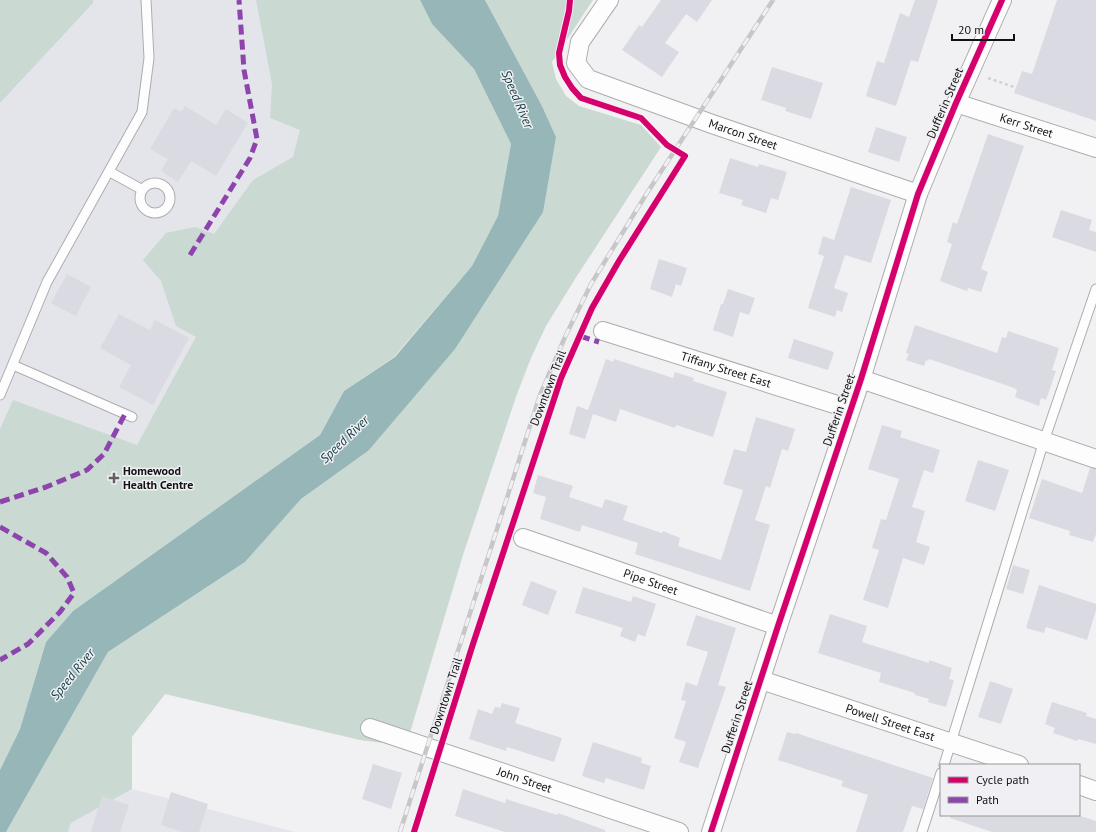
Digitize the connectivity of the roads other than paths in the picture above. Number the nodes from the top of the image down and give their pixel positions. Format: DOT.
graph roads {
  1 [pos="146,0"];
  2 [pos="609,0"];
  3 [pos="1002,0"];
  4 [pos="956,103"];
  5 [pos="1096,148"];
  6 [pos="110,172"];
  7 [pos="141,189"];
  8 [pos="918,194"];
  9 [pos="1096,289"];
  10 [pos="602,331"];
  11 [pos="13,365"];
  12 [pos="861,379"];
  13 [pos="0,396"];
  14 [pos="850,409"];
  15 [pos="132,417"];
  16 [pos="1044,441"];
  17 [pos="1096,459"];
  18 [pos="522,538"];
  19 [pos="778,626"];
  20 [pos="761,680"];
  21 [pos="370,728"];
  22 [pos="951,742"];
  23 [pos="944,764"];
  24 [pos="1016,764"];
  25 [pos="940,776"];
  26 [pos="1080,785"];
  27 [pos="1096,791"];
  28 [pos="679,832"];
  29 [pos="712,832"];
  30 [pos="922,832"];
  1 -- 6 [label="lane"];
  2 -- 8 [label="street, Marcon Street"];
  3 -- 4 [label="street, Dufferin Street"];
  4 -- 5 [label="street, Kerr Street"];
  4 -- 8 [label="street, Dufferin Street"];
  6 -- 7 [label="lane"];
  6 -- 11 [label="lane"];
  8 -- 12 [label="street, Dufferin Street"];
  9 -- 16 [label="lane"];
  10 -- 14 [label="street, Tiffany Street East"];
  11 -- 13 [label="lane"];
  11 -- 15 [label="lane"];
  12 -- 14 [label="street, Dufferin Street"];
  12 -- 16 [label="street"];
  14 -- 19 [label="street, Dufferin Street"];
  16 -- 17 [label="street"];
  16 -- 22 [label="lane"];
  18 -- 19 [label="street, Pipe Street"];
  19 -- 20 [label="street, Dufferin Street"];
  20 -- 22 [label="street, Powell Street East"];
  20 -- 29 [label="street, Dufferin Street"];
  21 -- 28 [label="street, John Street"];
  22 -- 23 [label="lane"];
  22 -- 24 [label="street, Powell Street East"];
  25 -- 30 [label="lane"];
  26 -- 27 [label="street"];
}
